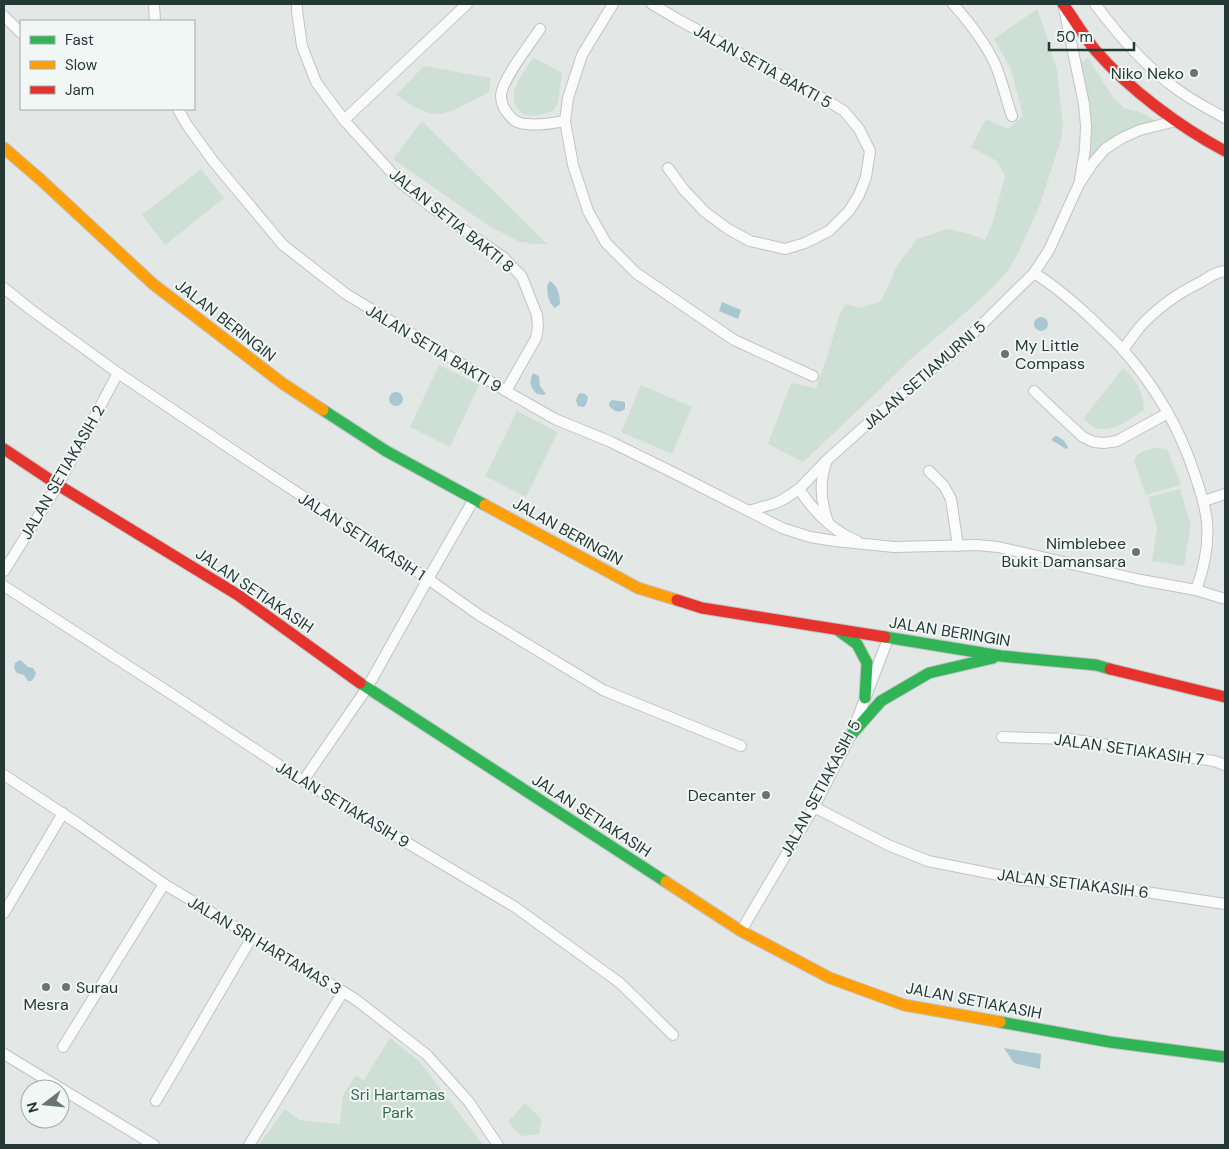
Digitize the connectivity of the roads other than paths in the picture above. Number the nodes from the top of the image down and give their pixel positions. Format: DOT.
graph roads {
  1 [pos="154,4"];
  2 [pos="297,4"];
  3 [pos="467,4"];
  4 [pos="613,4"];
  5 [pos="652,4"];
  6 [pos="953,4"];
  7 [pos="1063,4"];
  8 [pos="1095,4"];
  9 [pos="4,16"];
  10 [pos="156,20"];
  11 [pos="540,29"];
  12 [pos="20,32"];
  13 [pos="179,110"];
  14 [pos="1012,116"];
  15 [pos="1225,118"];
  16 [pos="344,120"];
  17 [pos="565,121"];
  18 [pos="1176,121"];
  19 [pos="4,148"];
  20 [pos="1225,151"];
  21 [pos="668,168"];
  22 [pos="1079,184"];
  23 [pos="1225,271"];
  24 [pos="1034,273"];
  25 [pos="4,288"];
  26 [pos="1123,350"];
  27 [pos="118,373"];
  28 [pos="813,376"];
  29 [pos="506,391"];
  30 [pos="1034,391"];
  31 [pos="1168,412"];
  32 [pos="4,449"];
  33 [pos="827,460"];
  34 [pos="929,471"];
  35 [pos="58,485"];
  36 [pos="799,490"];
  37 [pos="1225,494"];
  38 [pos="474,499"];
  39 [pos="1204,501"];
  40 [pos="749,511"];
  41 [pos="828,523"];
  42 [pos="866,544"];
  43 [pos="958,546"];
  44 [pos="4,571"];
  45 [pos="428,579"];
  46 [pos="4,586"];
  47 [pos="1196,590"];
  48 [pos="1225,599"];
  49 [pos="837,629"];
  50 [pos="888,639"];
  51 [pos="1001,656"];
  52 [pos="367,688"];
  53 [pos="1225,697"];
  54 [pos="865,698"];
  55 [pos="851,735"];
  56 [pos="1002,737"];
  57 [pos="741,746"];
  58 [pos="1225,765"];
  59 [pos="4,775"];
  60 [pos="303,781"];
  61 [pos="814,807"];
  62 [pos="63,813"];
  63 [pos="164,884"];
  64 [pos="1225,904"];
  65 [pos="4,913"];
  66 [pos="741,931"];
  67 [pos="252,937"];
  68 [pos="343,992"];
  69 [pos="673,1035"];
  70 [pos="63,1047"];
  71 [pos="4,1054"];
  72 [pos="1225,1057"];
  73 [pos="156,1101"];
  74 [pos="154,1145"];
  75 [pos="250,1145"];
  76 [pos="498,1145"];
  1 -- 10 [label="street"];
  2 -- 16 [label="street, JALAN SETIA BAKTI 8"];
  3 -- 16 [label="street"];
  4 -- 17 [label="street"];
  5 -- 21 [label="street, JALAN SETIA BAKTI 5"];
  6 -- 14 [label="street"];
  7 -- 18 [label="street"];
  7 -- 22 [label="street, JALAN SETIAMURNI 5"];
  8 -- 15 [label="street"];
  9 -- 12 [label="street"];
  11 -- 17 [label="street"];
  13 -- 29 [label="street, JALAN SETIA BAKTI 9"];
  16 -- 29 [label="street, JALAN SETIA BAKTI 8"];
  17 -- 28 [label="street"];
  18 -- 20 [label="street"];
  18 -- 22 [label="street, JALAN SETIAMURNI 5"];
  19 -- 38 [label="street, JALAN BERINGIN"];
  22 -- 24 [label="street, JALAN SETIAMURNI 5"];
  23 -- 26 [label="street"];
  24 -- 26 [label="street"];
  24 -- 33 [label="street, JALAN SETIAMURNI 5"];
  25 -- 27 [label="street, JALAN SETIAKASIH 1"];
  26 -- 31 [label="street"];
  27 -- 35 [label="street, JALAN SETIAKASIH 2"];
  27 -- 45 [label="street, JALAN SETIAKASIH 1"];
  29 -- 40 [label="street, JALAN SETIA BAKTI 9"];
  30 -- 31 [label="street"];
  31 -- 39 [label="street"];
  32 -- 35 [label="street, JALAN SETIAKASIH"];
  33 -- 36 [label="street, JALAN SETIAMURNI 5"];
  33 -- 41 [label="street"];
  34 -- 43 [label="street"];
  35 -- 44 [label="street, JALAN SETIAKASIH 2"];
  35 -- 52 [label="street, JALAN SETIAKASIH"];
  36 -- 40 [label="street, JALAN SETIAMURNI 5"];
  36 -- 41 [label="street"];
  37 -- 39 [label="street"];
  38 -- 45 [label="street"];
  38 -- 49 [label="street, JALAN BERINGIN"];
  39 -- 47 [label="street"];
  40 -- 42 [label="street, JALAN SETIA BAKTI 9"];
  41 -- 42 [label="street"];
  42 -- 43 [label="street, JALAN SETIA BAKTI 9"];
  43 -- 47 [label="street, JALAN SETIA BAKTI 9"];
  45 -- 52 [label="street"];
  45 -- 57 [label="street, JALAN SETIAKASIH 1"];
  46 -- 60 [label="street, JALAN SETIAKASIH 9"];
  47 -- 48 [label="street, JALAN SETIA BAKTI 9"];
  49 -- 50 [label="street, JALAN BERINGIN"];
  49 -- 54 [label="street"];
  50 -- 51 [label="street, JALAN BERINGIN"];
  50 -- 54 [label="street, JALAN SETIAKASIH 5"];
  51 -- 53 [label="street, JALAN BERINGIN"];
  51 -- 55 [label="street"];
  52 -- 60 [label="street"];
  52 -- 66 [label="street, JALAN SETIAKASIH"];
  54 -- 55 [label="street, JALAN SETIAKASIH 5"];
  55 -- 61 [label="street, JALAN SETIAKASIH 5"];
  56 -- 58 [label="street, JALAN SETIAKASIH 7"];
  59 -- 62 [label="street, JALAN SRI HARTAMAS 3"];
  60 -- 69 [label="street, JALAN SETIAKASIH 9"];
  61 -- 64 [label="street, JALAN SETIAKASIH 6"];
  61 -- 66 [label="street, JALAN SETIAKASIH 5"];
  62 -- 63 [label="street, JALAN SRI HARTAMAS 3"];
  62 -- 65 [label="street"];
  63 -- 67 [label="street, JALAN SRI HARTAMAS 3"];
  63 -- 70 [label="street"];
  66 -- 72 [label="street, JALAN SETIAKASIH"];
  67 -- 68 [label="street, JALAN SRI HARTAMAS 3"];
  67 -- 73 [label="street"];
  68 -- 75 [label="street"];
  68 -- 76 [label="street, JALAN SRI HARTAMAS 3"];
  71 -- 74 [label="street"];
}
